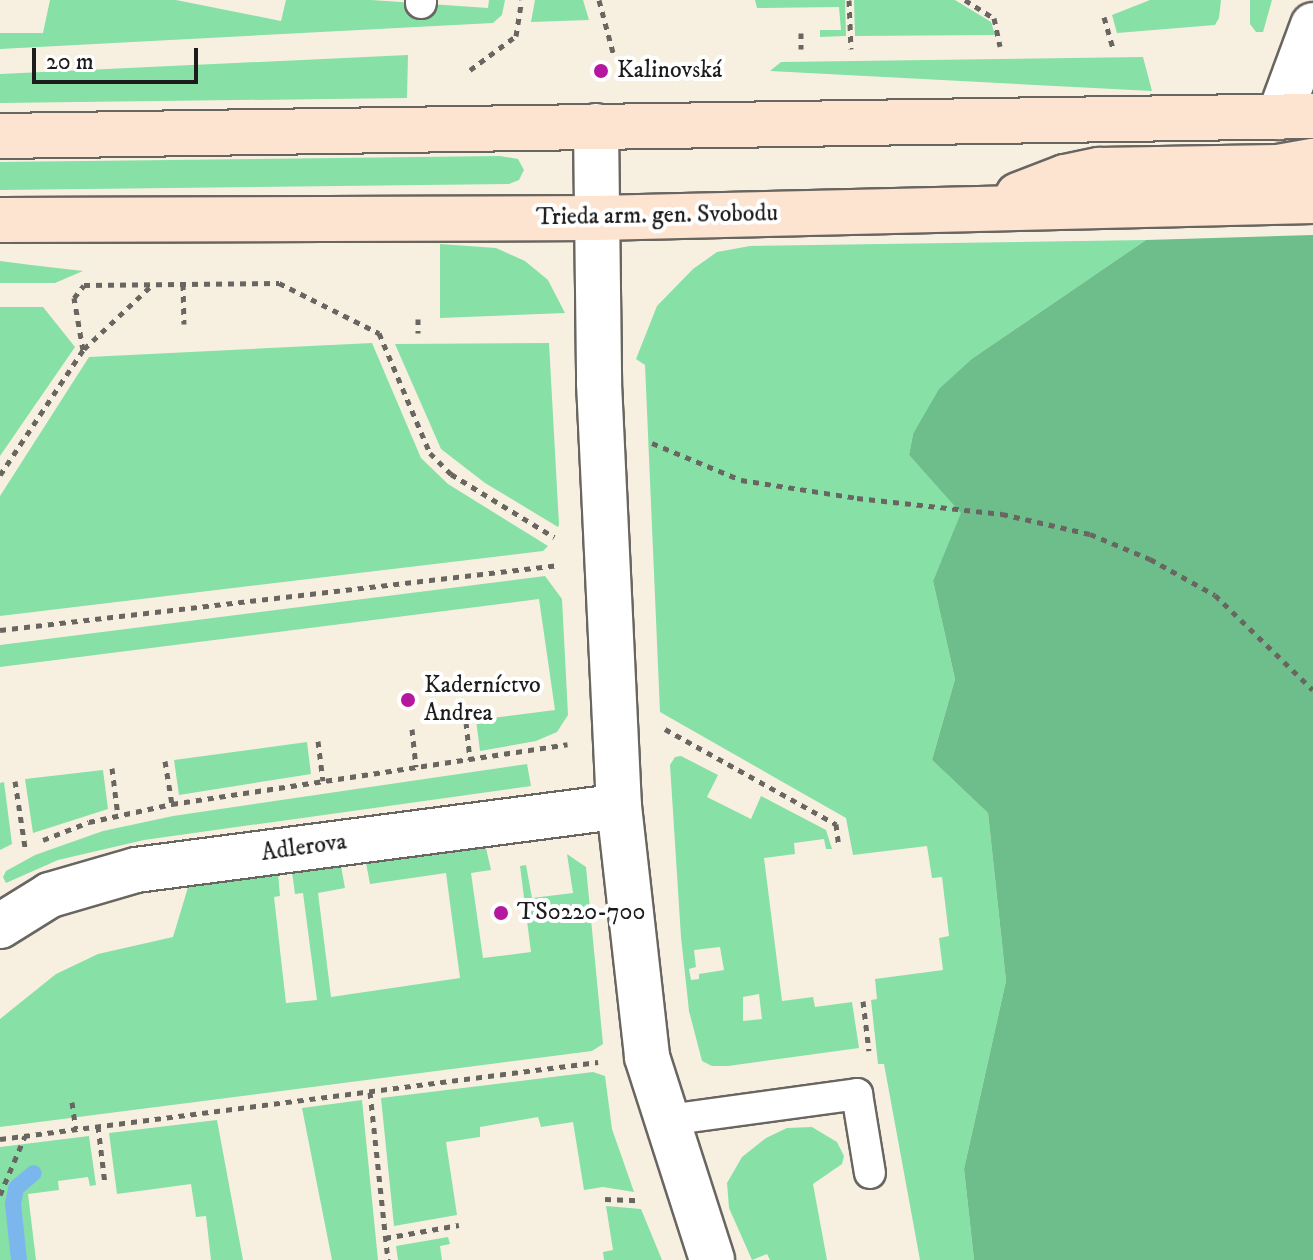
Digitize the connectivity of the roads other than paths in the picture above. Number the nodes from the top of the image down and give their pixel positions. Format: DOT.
graph roads {
  1 [pos="1313,25"];
  2 [pos="1296,117"];
  3 [pos="596,126"];
  4 [pos="0,136"];
  5 [pos="1313,161"];
  6 [pos="1313,201"];
  7 [pos="991,208"];
  8 [pos="597,218"];
  9 [pos="0,220"];
  10 [pos="619,806"];
  11 [pos="0,926"];
  12 [pos="668,1120"];
  13 [pos="870,1173"];
  14 [pos="712,1260"];
  1 -- 2 [label="street"];
  2 -- 3 [label="street"];
  3 -- 4 [label="street"];
  3 -- 8 [label="street"];
  5 -- 7 [label="street"];
  6 -- 7 [label="street, Trieda arm. gen. Svobodu"];
  7 -- 8 [label="street, Trieda arm. gen. Svobodu"];
  8 -- 9 [label="street, Trieda arm. gen. Svobodu"];
  8 -- 10 [label="street"];
  10 -- 11 [label="street, Adlerova"];
  10 -- 12 [label="street"];
  12 -- 13 [label="lane"];
  12 -- 14 [label="street"];
}
